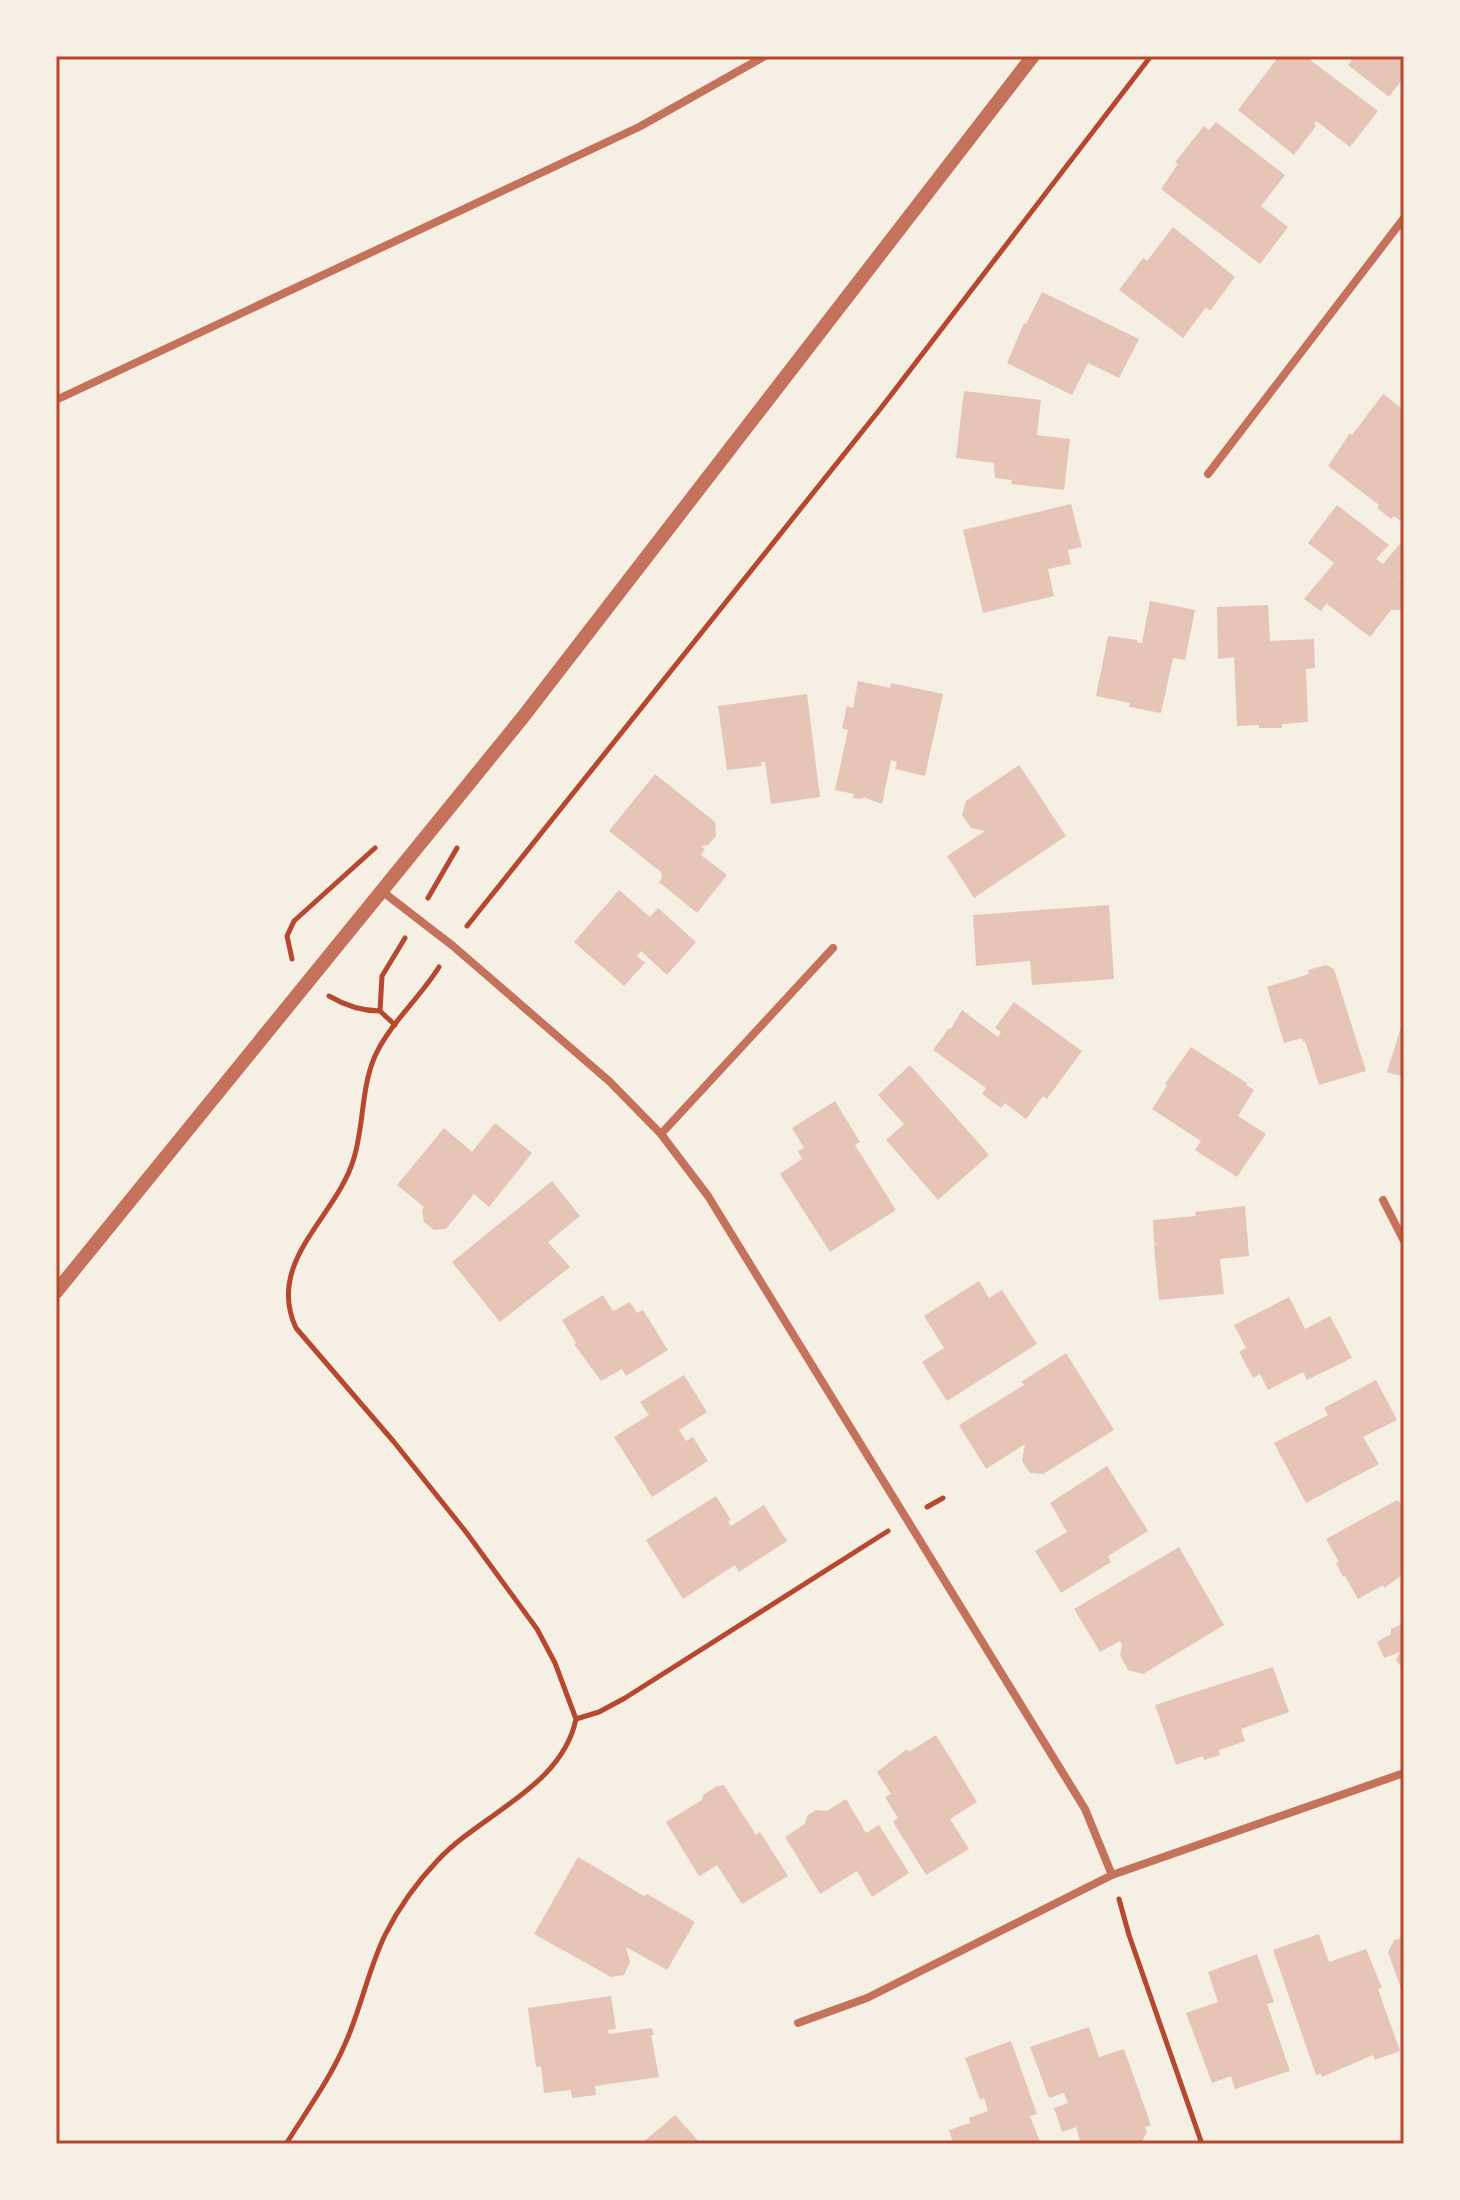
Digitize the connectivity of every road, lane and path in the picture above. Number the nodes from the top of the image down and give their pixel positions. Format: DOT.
graph roads {
  1 [pos="765,56"];
  2 [pos="1033,56"];
  3 [pos="1151,56"];
  4 [pos="1404,218"];
  5 [pos="56,400"];
  6 [pos="1208,474"];
  7 [pos="459,845"];
  8 [pos="383,892"];
  9 [pos="475,914"];
  10 [pos="417,918"];
  11 [pos="833,948"];
  12 [pos="430,981"];
  13 [pos="395,1025"];
  14 [pos="661,1134"];
  15 [pos="1383,1200"];
  16 [pos="1404,1241"];
  17 [pos="56,1292"];
  18 [pos="876,1539"];
  19 [pos="576,1719"];
  20 [pos="1404,1773"];
  21 [pos="1112,1875"];
  22 [pos="798,2023"];
  23 [pos="286,2144"];
  24 [pos="1202,2144"];
  1 -- 5 [label="street"];
  2 -- 8 [label="street"];
  3 -- 9 [label="path"];
  4 -- 6 [label="street"];
  7 -- 10 [label="path"];
  8 -- 10 [label="street"];
  8 -- 17 [label="street"];
  10 -- 13 [label="path"];
  10 -- 14 [label="street"];
  11 -- 14 [label="street"];
  12 -- 13 [label="path"];
  13 -- 19 [label="path"];
  14 -- 21 [label="street"];
  15 -- 16 [label="street"];
  18 -- 19 [label="path"];
  19 -- 23 [label="path"];
  20 -- 21 [label="street"];
  21 -- 22 [label="street"];
  21 -- 24 [label="path"];
}
